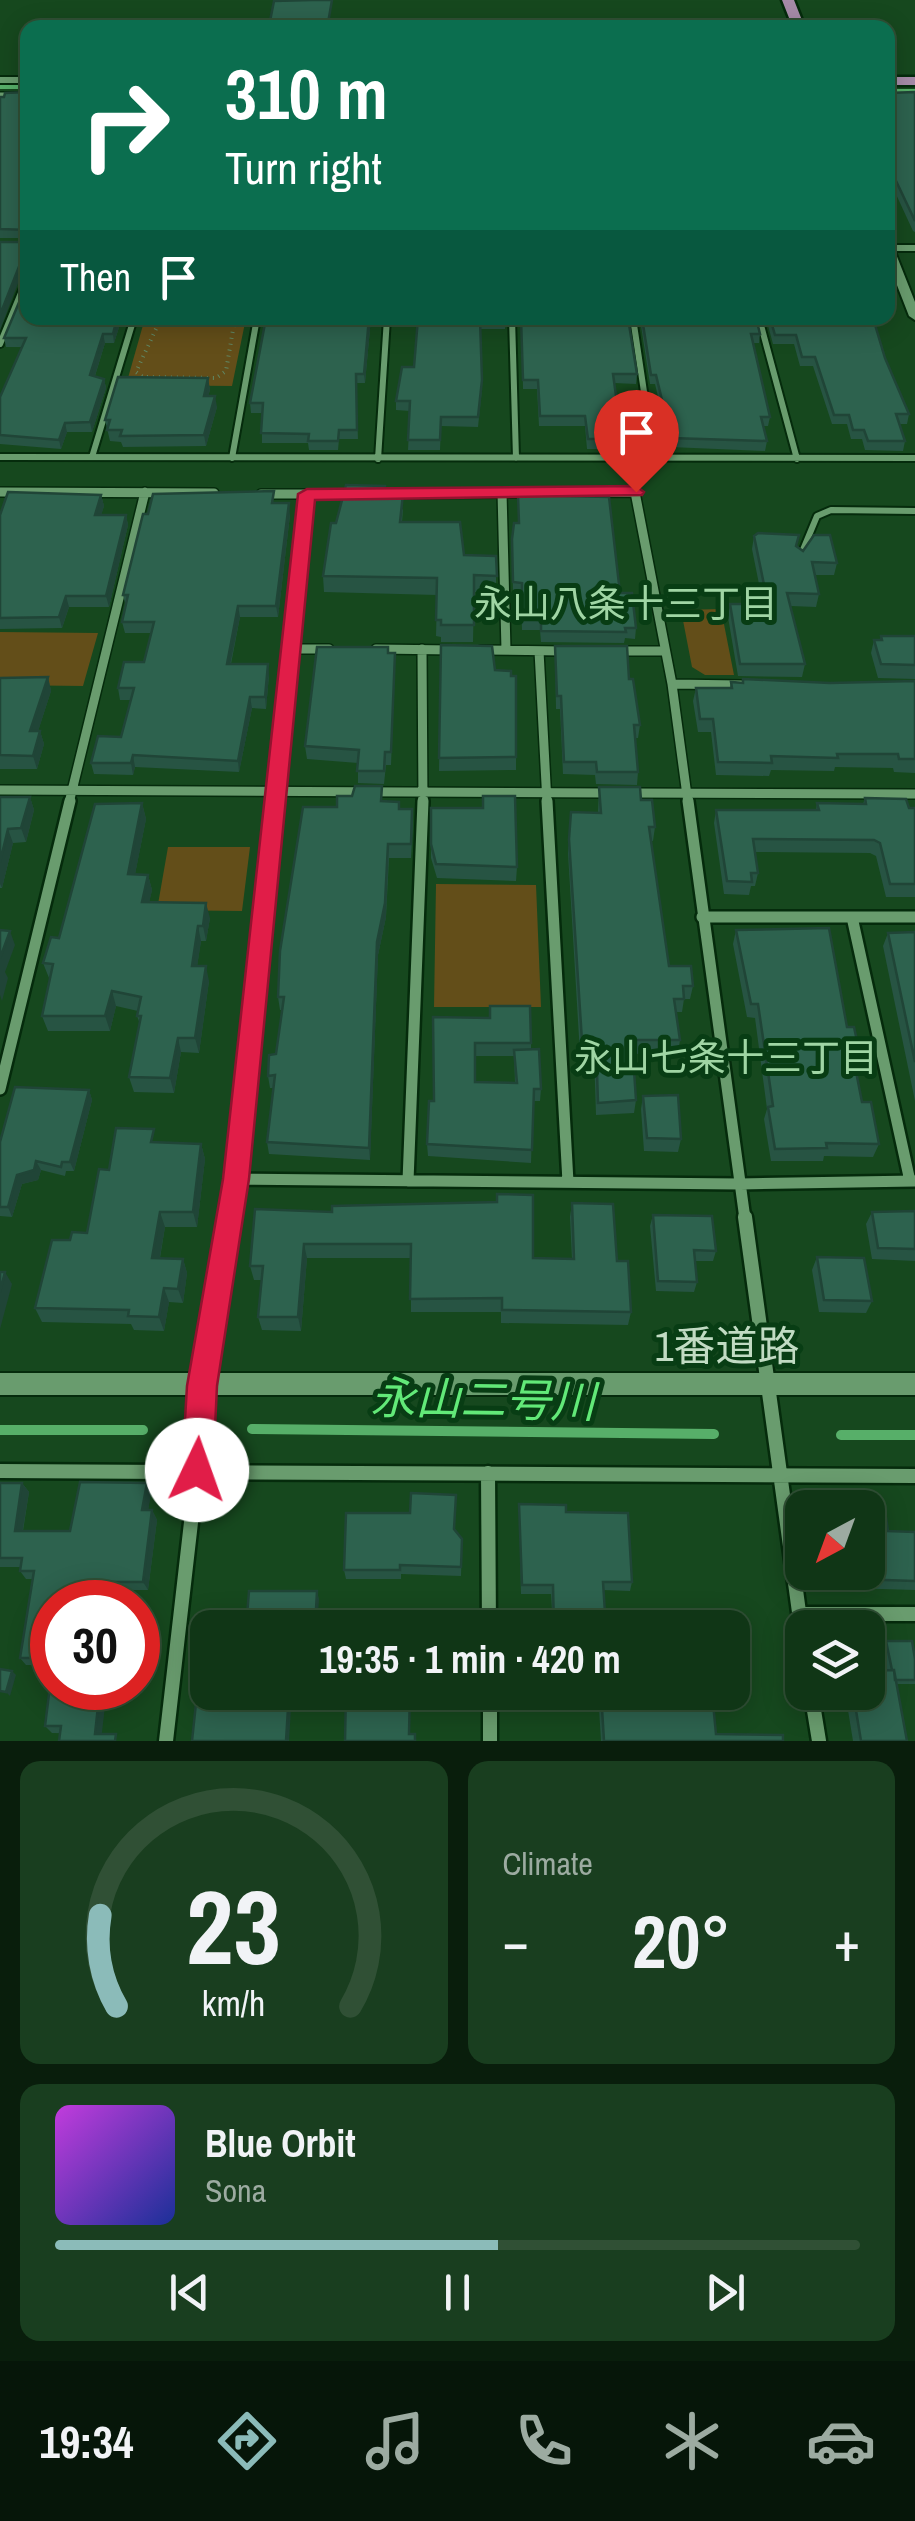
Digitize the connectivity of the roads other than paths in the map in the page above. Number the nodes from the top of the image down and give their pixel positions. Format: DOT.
graph roads {
  1 [pos="895,266"];
  2 [pos="20,295"];
  3 [pos="915,316"];
  4 [pos="132,325"];
  5 [pos="256,325"];
  6 [pos="387,325"];
  7 [pos="512,325"];
  8 [pos="634,325"];
  9 [pos="762,325"];
  10 [pos="0,344"];
  11 [pos="0,457"];
  12 [pos="92,458"];
  13 [pos="232,458"];
  14 [pos="516,458"];
  15 [pos="915,458"];
  16 [pos="378,459"];
  17 [pos="654,459"];
  18 [pos="797,460"];
  19 [pos="0,492"];
  20 [pos="146,492"];
  21 [pos="502,492"];
  22 [pos="217,493"];
  23 [pos="253,494"];
  24 [pos="307,494"];
  25 [pos="915,511"];
  26 [pos="800,558"];
  27 [pos="293,650"];
  28 [pos="348,650"];
  29 [pos="367,650"];
  30 [pos="422,650"];
  31 [pos="506,650"];
  32 [pos="665,650"];
  33 [pos="539,651"];
  34 [pos="575,651"];
  35 [pos="611,651"];
  36 [pos="672,684"];
  37 [pos="747,685"];
  38 [pos="0,790"];
  39 [pos="74,790"];
  40 [pos="278,792"];
  41 [pos="422,792"];
  42 [pos="546,792"];
  43 [pos="687,794"];
  44 [pos="915,794"];
  45 [pos="702,917"];
  46 [pos="852,917"];
  47 [pos="915,917"];
  48 [pos="0,1089"];
  49 [pos="236,1179"];
  50 [pos="408,1181"];
  51 [pos="912,1181"];
  52 [pos="568,1182"];
  53 [pos="740,1184"];
  54 [pos="766,1383"];
  55 [pos="0,1384"];
  56 [pos="915,1384"];
  57 [pos="202,1386"];
  58 [pos="197,1470"];
  59 [pos="0,1471"];
  60 [pos="488,1473"];
  61 [pos="779,1474"];
  62 [pos="915,1476"];
  63 [pos="489,1610"];
  64 [pos="799,1610"];
  65 [pos="885,1614"];
  66 [pos="915,1614"];
  67 [pos="490,1710"];
  68 [pos="814,1710"];
  69 [pos="166,1741"];
  70 [pos="490,1741"];
  71 [pos="818,1741"];
  1 -- 3 [label="street"];
  2 -- 10 [label="street"];
  4 -- 12 [label="street"];
  5 -- 13 [label="street"];
  6 -- 16 [label="street"];
  7 -- 14 [label="street"];
  8 -- 17 [label="street"];
  9 -- 18 [label="street"];
  11 -- 12 [label="street"];
  12 -- 13 [label="street"];
  13 -- 16 [label="street"];
  14 -- 16 [label="street"];
  14 -- 17 [label="street"];
  15 -- 18 [label="street"];
  17 -- 18 [label="street"];
  19 -- 20 [label="street"];
  20 -- 22 [label="street"];
  20 -- 39 [label="street"];
  21 -- 24 [label="street"];
  21 -- 31 [label="street"];
  21 -- 32 [label="street"];
  23 -- 24 [label="street"];
  24 -- 27 [label="street"];
  25 -- 26 [label="lane"];
  27 -- 28 [label="street"];
  27 -- 40 [label="street"];
  29 -- 30 [label="street"];
  30 -- 31 [label="street"];
  30 -- 41 [label="street"];
  31 -- 33 [label="street"];
  32 -- 35 [label="street"];
  32 -- 36 [label="street"];
  33 -- 34 [label="street"];
  33 -- 42 [label="street"];
  36 -- 37 [label="street"];
  36 -- 43 [label="street"];
  38 -- 39 [label="street"];
  39 -- 40 [label="street"];
  39 -- 48 [label="street"];
  40 -- 41 [label="street"];
  40 -- 49 [label="street"];
  41 -- 42 [label="street"];
  41 -- 50 [label="street"];
  42 -- 43 [label="street"];
  42 -- 52 [label="street"];
  43 -- 44 [label="street"];
  43 -- 45 [label="street"];
  45 -- 46 [label="street"];
  45 -- 53 [label="street"];
  46 -- 47 [label="street"];
  46 -- 51 [label="street"];
  49 -- 50 [label="street"];
  49 -- 57 [label="street"];
  50 -- 52 [label="street"];
  51 -- 53 [label="street"];
  52 -- 53 [label="street"];
  53 -- 54 [label="street"];
  54 -- 56 [label="street, 1番道路"];
  54 -- 57 [label="street, 1番道路"];
  54 -- 61 [label="street"];
  55 -- 57 [label="street, 1番道路"];
  57 -- 58 [label="street"];
  58 -- 59 [label="street"];
  58 -- 60 [label="street"];
  58 -- 69 [label="street"];
  60 -- 61 [label="street"];
  60 -- 63 [label="street"];
  61 -- 62 [label="street"];
  61 -- 64 [label="street"];
  65 -- 66 [label="street"];
  67 -- 70 [label="street"];
  68 -- 71 [label="street"];
}
